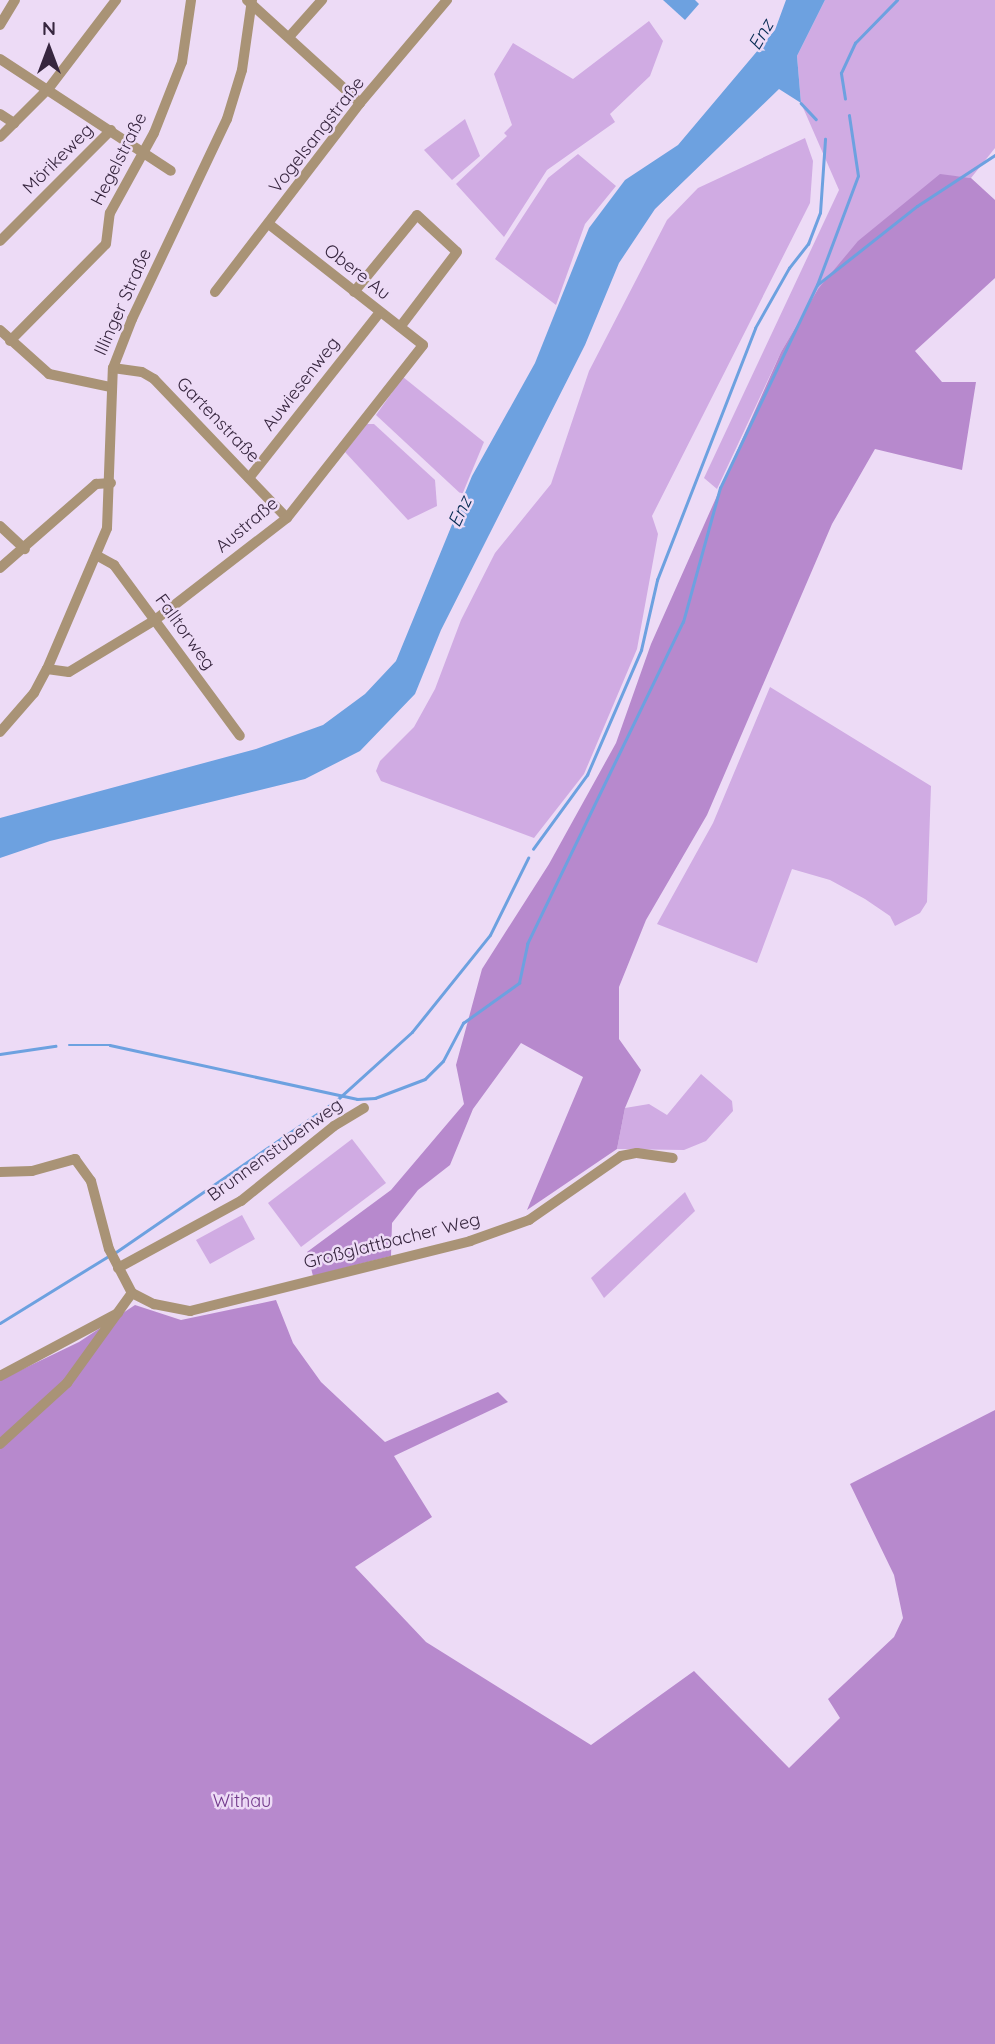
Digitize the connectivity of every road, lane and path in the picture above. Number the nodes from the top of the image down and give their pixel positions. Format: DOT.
graph roads {
  1 [pos="15,0"];
  2 [pos="116,0"];
  3 [pos="191,0"];
  4 [pos="322,0"];
  5 [pos="447,0"];
  6 [pos="250,1"];
  7 [pos="0,25"];
  8 [pos="289,37"];
  9 [pos="0,59"];
  10 [pos="49,88"];
  11 [pos="360,103"];
  12 [pos="0,114"];
  13 [pos="14,123"];
  14 [pos="111,131"];
  15 [pos="0,137"];
  16 [pos="145,153"];
  17 [pos="170,171"];
  18 [pos="270,225"];
  19 [pos="0,241"];
  20 [pos="215,292"];
  21 [pos="354,292"];
  22 [pos="380,312"];
  23 [pos="400,327"];
  24 [pos="0,330"];
  25 [pos="10,341"];
  26 [pos="423,345"];
  27 [pos="113,368"];
  28 [pos="110,387"];
  29 [pos="249,478"];
  30 [pos="111,483"];
  31 [pos="287,518"];
  32 [pos="0,526"];
  33 [pos="25,549"];
  34 [pos="96,555"];
  35 [pos="0,568"];
  36 [pos="155,620"];
  37 [pos="47,670"];
  38 [pos="0,733"];
  39 [pos="240,736"];
  40 [pos="364,1108"];
  41 [pos="673,1158"];
  42 [pos="0,1172"];
  43 [pos="116,1265"];
  44 [pos="132,1293"];
  45 [pos="122,1310"];
  46 [pos="0,1376"];
  47 [pos="0,1444"];
  1 -- 7 [label="street"];
  2 -- 10 [label="street"];
  3 -- 16 [label="street, Hegelstraße"];
  4 -- 8 [label="street"];
  5 -- 11 [label="street, Vogelsangstraße"];
  6 -- 8 [label="street"];
  6 -- 27 [label="street, Illinger Straße"];
  8 -- 11 [label="street"];
  9 -- 10 [label="street"];
  10 -- 13 [label="street"];
  10 -- 14 [label="street"];
  11 -- 18 [label="street, Vogelsangstraße"];
  12 -- 13 [label="street"];
  13 -- 15 [label="street"];
  14 -- 16 [label="street"];
  14 -- 19 [label="street, Mörikeweg"];
  16 -- 17 [label="street"];
  16 -- 25 [label="street, Hegelstraße"];
  18 -- 20 [label="street, Vogelsangstraße"];
  18 -- 21 [label="street, Obere Au"];
  21 -- 22 [label="street, Obere Au"];
  21 -- 23 [label="street"];
  22 -- 23 [label="street, Obere Au"];
  22 -- 29 [label="street, Auwiesenweg"];
  23 -- 26 [label="street, Obere Au"];
  24 -- 25 [label="street"];
  25 -- 28 [label="street"];
  26 -- 31 [label="street, Austraße"];
  27 -- 28 [label="street, Illinger Straße"];
  27 -- 29 [label="street, Gartenstraße"];
  28 -- 30 [label="street, Illinger Straße"];
  29 -- 31 [label="street, Gartenstraße"];
  30 -- 33 [label="street"];
  30 -- 34 [label="street, Illinger Straße"];
  31 -- 36 [label="street, Austraße"];
  32 -- 33 [label="street"];
  33 -- 35 [label="street"];
  34 -- 36 [label="street, Falltorweg"];
  34 -- 37 [label="street, Illinger Straße"];
  36 -- 37 [label="street, Austraße"];
  36 -- 39 [label="street, Falltorweg"];
  37 -- 38 [label="street, Illinger Straße"];
  40 -- 43 [label="street, Brunnenstubenweg"];
  41 -- 44 [label="street, Großglattbacher Weg"];
  42 -- 43 [label="street"];
  43 -- 44 [label="street"];
  44 -- 45 [label="street"];
  45 -- 46 [label="street"];
  45 -- 47 [label="street"];
}
